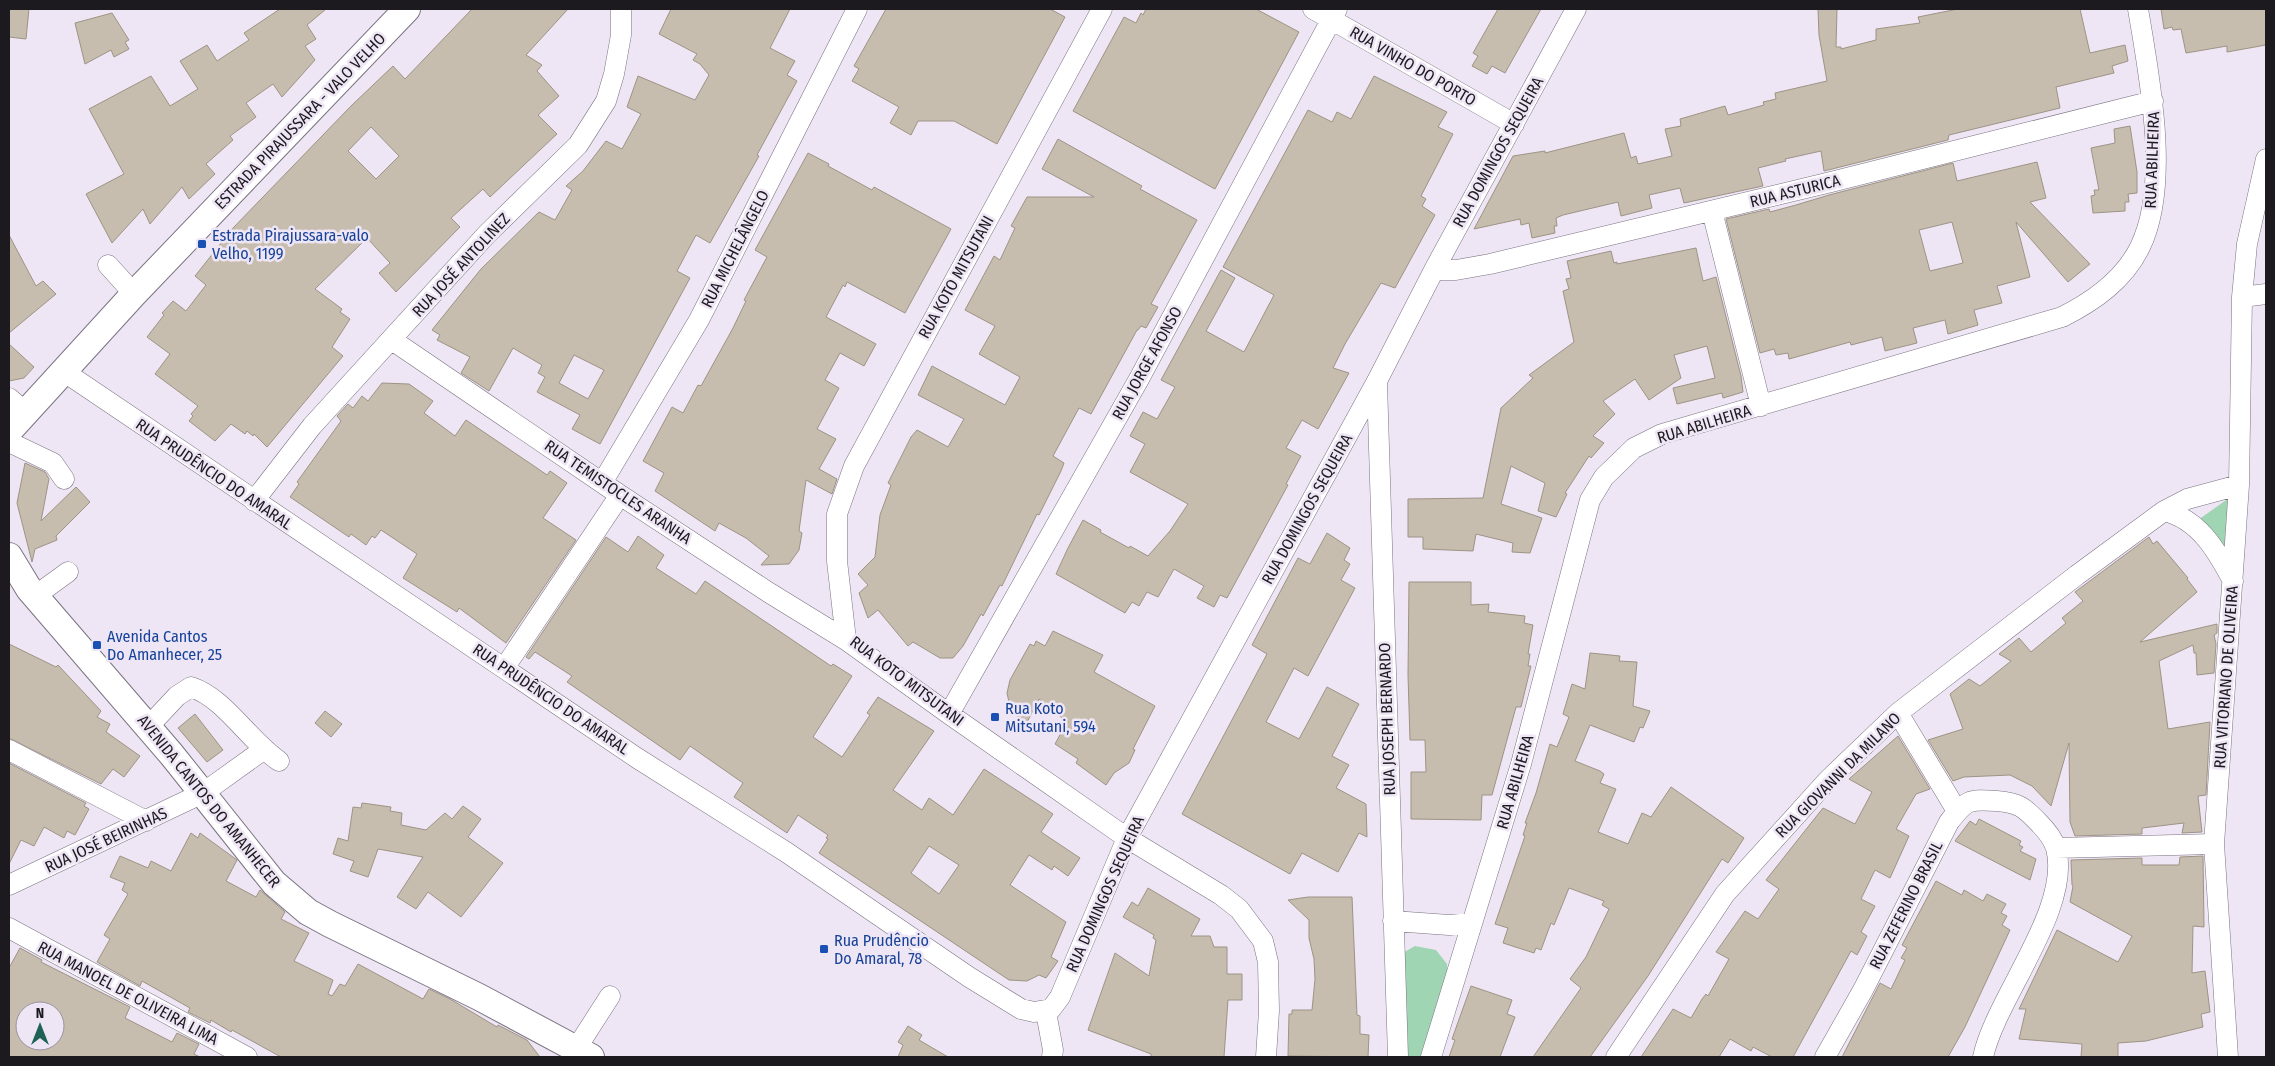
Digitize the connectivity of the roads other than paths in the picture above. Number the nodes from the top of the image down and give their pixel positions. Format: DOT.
graph roads {
  1 [pos="407,9"];
  2 [pos="621,9"];
  3 [pos="857,9"];
  4 [pos="1102,9"];
  5 [pos="1313,9"];
  6 [pos="1576,9"];
  7 [pos="2138,9"];
  8 [pos="1334,14"];
  9 [pos="2153,101"];
  10 [pos="1514,124"];
  11 [pos="2266,159"];
  12 [pos="1712,211"];
  13 [pos="108,265"];
  14 [pos="1434,270"];
  15 [pos="134,294"];
  16 [pos="2266,294"];
  17 [pos="2242,297"];
  18 [pos="392,340"];
  19 [pos="62,371"];
  20 [pos="1377,381"];
  21 [pos="1761,406"];
  22 [pos="14,414"];
  23 [pos="9,442"];
  24 [pos="64,479"];
  25 [pos="602,483"];
  26 [pos="2239,485"];
  27 [pos="620,494"];
  28 [pos="254,501"];
  29 [pos="2164,511"];
  30 [pos="9,556"];
  31 [pos="68,572"];
  32 [pos="2233,582"];
  33 [pos="35,596"];
  34 [pos="846,640"];
  35 [pos="505,668"];
  36 [pos="1898,713"];
  37 [pos="949,714"];
  38 [pos="148,727"];
  39 [pos="9,750"];
  40 [pos="262,750"];
  41 [pos="279,761"];
  42 [pos="203,794"];
  43 [pos="1957,810"];
  44 [pos="146,821"];
  45 [pos="1127,838"];
  46 [pos="2214,844"];
  47 [pos="2056,848"];
  48 [pos="9,885"];
  49 [pos="1393,921"];
  50 [pos="1472,923"];
  51 [pos="9,928"];
  52 [pos="610,996"];
  53 [pos="1046,1012"];
  54 [pos="584,1053"];
  55 [pos="247,1057"];
  56 [pos="1052,1057"];
  57 [pos="1266,1057"];
  58 [pos="1398,1057"];
  59 [pos="1431,1057"];
  60 [pos="1616,1057"];
  61 [pos="1825,1057"];
  62 [pos="1983,1057"];
  63 [pos="2228,1057"];
  1 -- 15 [label="main road, ESTRADA PIRAJUSSARA - VALO VELHO"];
  2 -- 18 [label="street, RUA JOSÉ ANTOLINEZ"];
  3 -- 25 [label="street, RUA MICHELÂNGELO"];
  4 -- 34 [label="street, RUA KOTO MITSUTANI"];
  5 -- 8 [label="street, RUA VINHO DO PORTO"];
  6 -- 10 [label="street, RUA DOMINGOS SEQUEIRA"];
  7 -- 9 [label="street, RUA ABILHEIRA"];
  8 -- 10 [label="street, RUA VINHO DO PORTO"];
  8 -- 37 [label="street, RUA JORGE AFONSO"];
  9 -- 12 [label="street, RUA ASTURICA"];
  9 -- 21 [label="street, RUA ABILHEIRA"];
  10 -- 14 [label="street, RUA DOMINGOS SEQUEIRA"];
  11 -- 17 [label="street, RUA VITORIANO DE OLIVEIRA"];
  12 -- 14 [label="street, RUA ASTURICA"];
  12 -- 21 [label="street"];
  13 -- 15 [label="street"];
  14 -- 20 [label="street, RUA DOMINGOS SEQUEIRA"];
  15 -- 19 [label="main road, ESTRADA PIRAJUSSARA - VALO VELHO"];
  16 -- 17 [label="street"];
  17 -- 26 [label="street, RUA VITORIANO DE OLIVEIRA"];
  18 -- 25 [label="street, RUA TEMISTOCLES ARANHA"];
  18 -- 28 [label="street, RUA JOSÉ ANTOLINEZ"];
  19 -- 22 [label="main road, ESTRADA PIRAJUSSARA - VALO VELHO"];
  19 -- 28 [label="street, RUA PRUDÊNCIO DO AMARAL"];
  20 -- 45 [label="street, RUA DOMINGOS SEQUEIRA"];
  20 -- 49 [label="street, RUA JOSEPH BERNARDO"];
  21 -- 50 [label="street, RUA ABILHEIRA"];
  23 -- 24 [label="street"];
  25 -- 27 [label="street, RUA TEMISTOCLES ARANHA"];
  26 -- 29 [label="street, RUA GIOVANNI DA MILANO"];
  26 -- 32 [label="street, RUA VITORIANO DE OLIVEIRA"];
  27 -- 34 [label="street, RUA TEMISTOCLES ARANHA"];
  27 -- 35 [label="street"];
  28 -- 35 [label="street, RUA PRUDÊNCIO DO AMARAL"];
  29 -- 32 [label="street"];
  29 -- 36 [label="street, RUA GIOVANNI DA MILANO"];
  30 -- 33 [label="main road, AVENIDA CANTOS DO AMANHECER"];
  31 -- 33 [label="street"];
  32 -- 46 [label="street, RUA VITORIANO DE OLIVEIRA"];
  33 -- 38 [label="main road, AVENIDA CANTOS DO AMANHECER"];
  34 -- 37 [label="street, RUA KOTO MITSUTANI"];
  35 -- 53 [label="street, RUA PRUDÊNCIO DO AMARAL"];
  36 -- 43 [label="street"];
  36 -- 60 [label="street, RUA GIOVANNI DA MILANO"];
  37 -- 45 [label="street, RUA KOTO MITSUTANI"];
  38 -- 40 [label="street"];
  38 -- 42 [label="main road, AVENIDA CANTOS DO AMANHECER"];
  39 -- 44 [label="street"];
  40 -- 41 [label="street"];
  40 -- 42 [label="street, RUA JOSÉ BEIRINHAS"];
  42 -- 44 [label="street, RUA JOSÉ BEIRINHAS"];
  42 -- 54 [label="main road, AVENIDA CANTOS DO AMANHECER"];
  43 -- 47 [label="street"];
  43 -- 61 [label="street, RUA ZEFERINO BRASIL"];
  44 -- 48 [label="street, RUA JOSÉ BEIRINHAS"];
  45 -- 53 [label="street, RUA DOMINGOS SEQUEIRA"];
  45 -- 57 [label="street, RUA KOTO MITSUTANI"];
  46 -- 47 [label="street"];
  46 -- 63 [label="street, RUA VITORIANO DE OLIVEIRA"];
  47 -- 62 [label="street"];
  49 -- 50 [label="street"];
  49 -- 58 [label="street, RUA JOSEPH BERNARDO"];
  50 -- 59 [label="street, RUA ABILHEIRA"];
  51 -- 55 [label="street, RUA MANOEL DE OLIVEIRA LIMA"];
  52 -- 54 [label="street"];
  53 -- 56 [label="street"];
}
